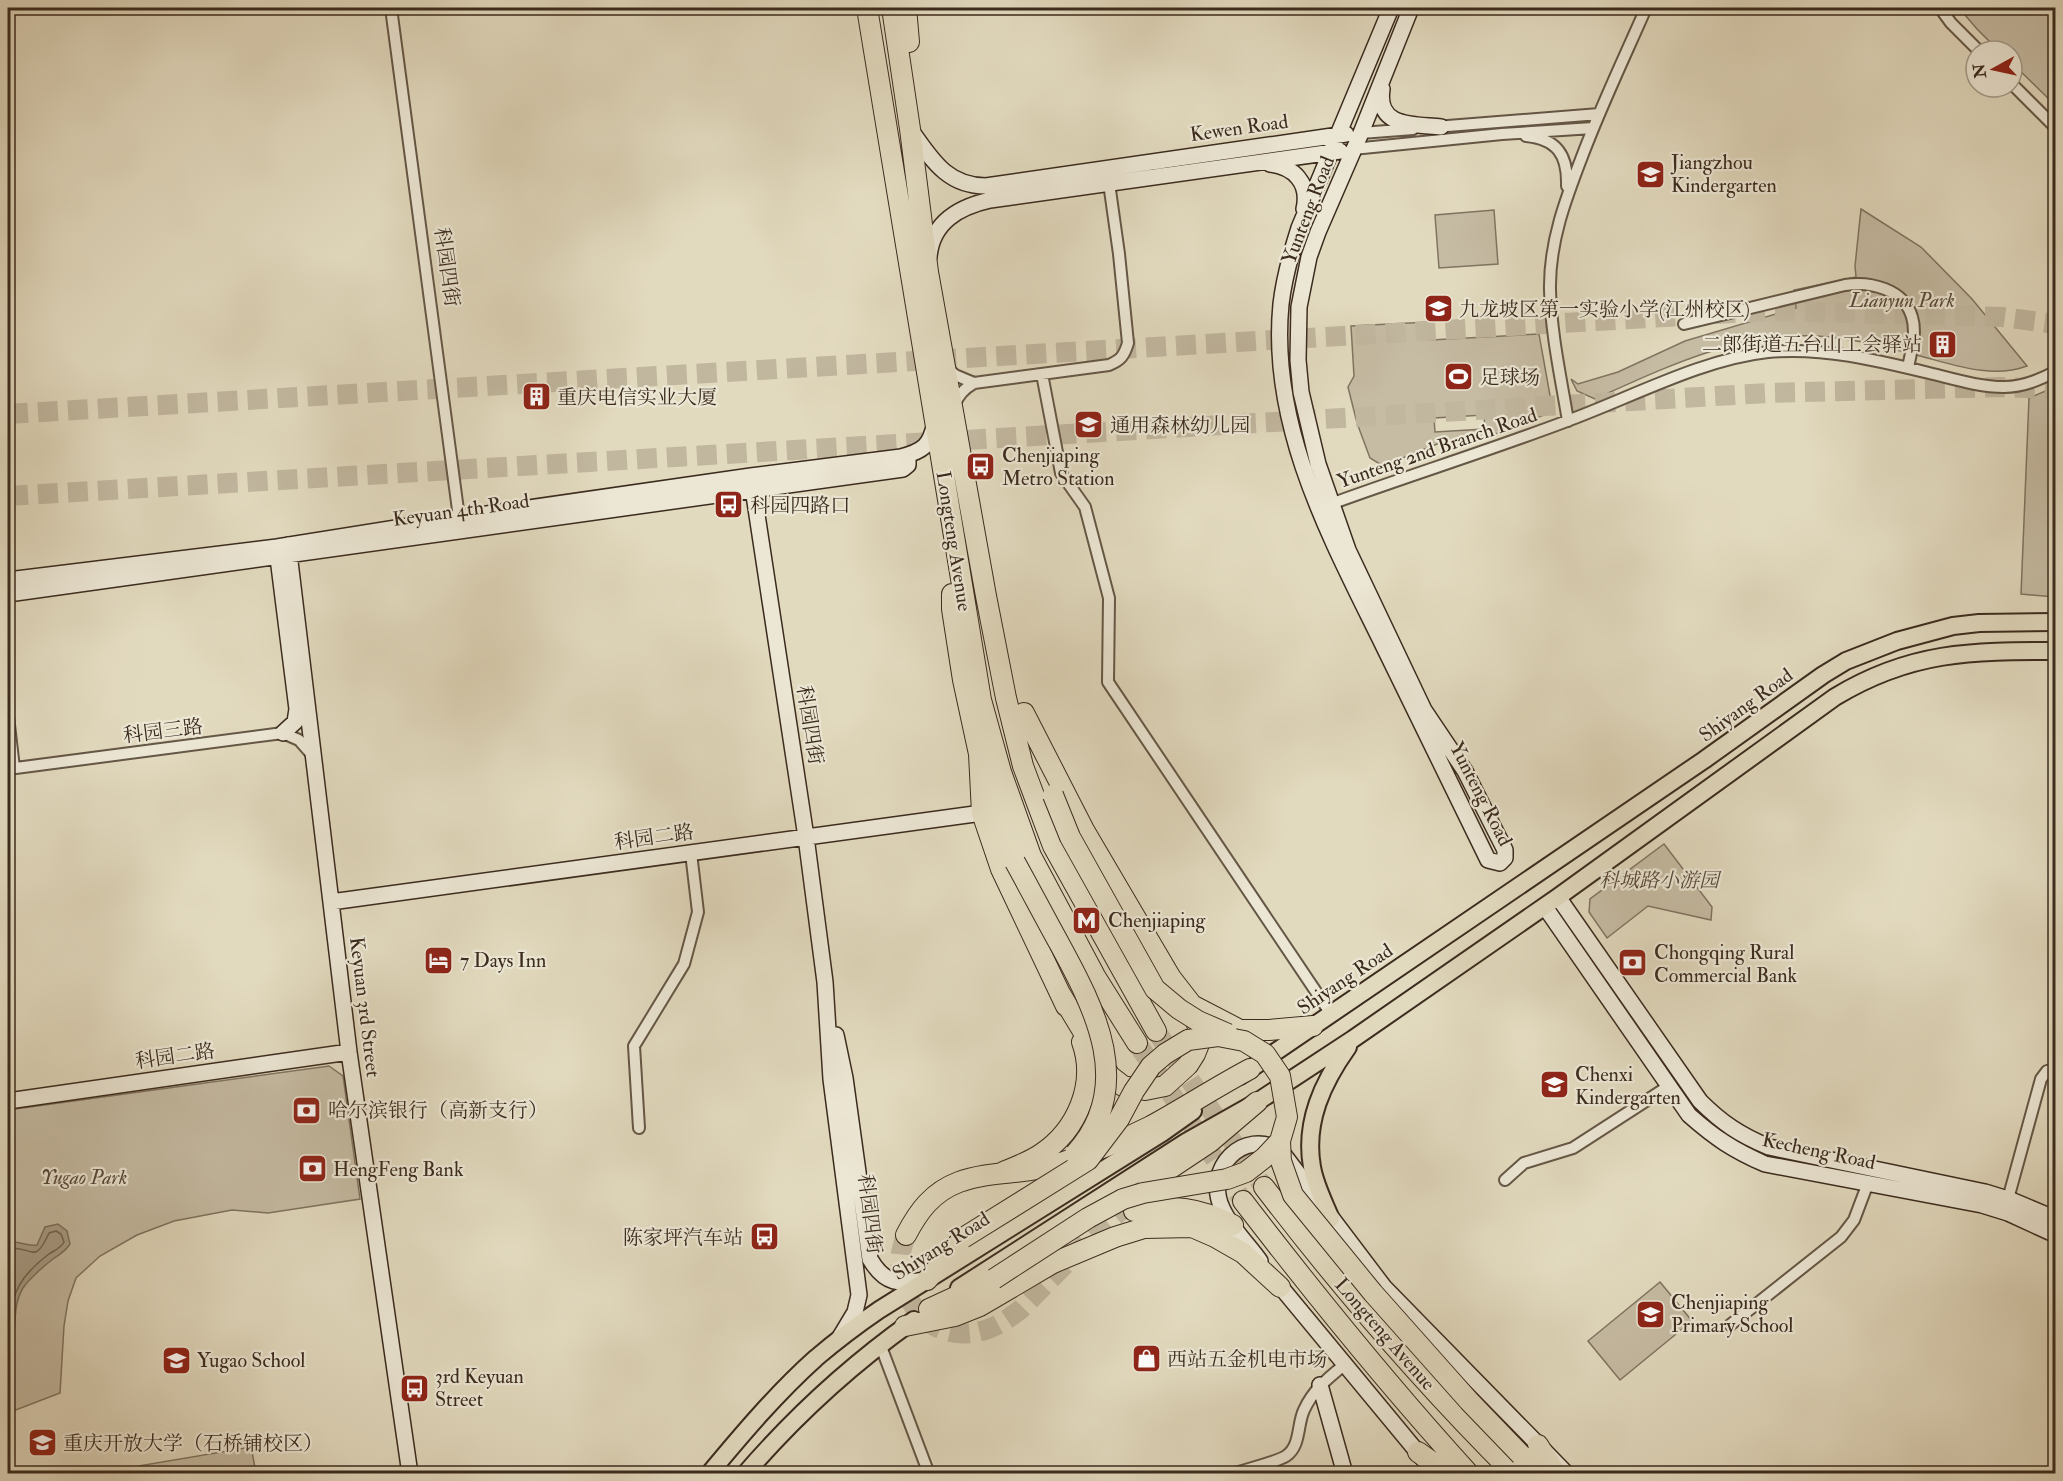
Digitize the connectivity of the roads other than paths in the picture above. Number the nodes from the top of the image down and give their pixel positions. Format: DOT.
graph roads {
  1 [pos="391,8"];
  2 [pos="867,8"];
  3 [pos="891,8"];
  4 [pos="906,8"];
  5 [pos="1391,8"];
  6 [pos="1411,8"];
  7 [pos="1646,8"];
  8 [pos="1940,8"];
  9 [pos="1967,39"];
  10 [pos="1384,75"];
  11 [pos="2024,96"];
  12 [pos="1599,114"];
  13 [pos="1441,127"];
  14 [pos="1593,128"];
  15 [pos="2055,128"];
  16 [pos="910,129"];
  17 [pos="1361,133"];
  18 [pos="1502,134"];
  19 [pos="1338,135"];
  20 [pos="1353,149"];
  21 [pos="1332,152"];
  22 [pos="1255,163"];
  23 [pos="1109,183"];
  24 [pos="1566,197"];
  25 [pos="1299,228"];
  26 [pos="928,272"];
  27 [pos="1684,324"];
  28 [pos="946,366"];
  29 [pos="1908,368"];
  30 [pos="2055,371"];
  31 [pos="1042,374"];
  32 [pos="974,383"];
  33 [pos="952,409"];
  34 [pos="1568,421"];
  35 [pos="935,423"];
  36 [pos="752,483"];
  37 [pos="1325,507"];
  38 [pos="460,524"];
  39 [pos="951,525"];
  40 [pos="283,552"];
  41 [pos="8,580"];
  42 [pos="8,594"];
  43 [pos="986,596"];
  44 [pos="2055,622"];
  45 [pos="2055,651"];
  46 [pos="1024,713"];
  47 [pos="8,716"];
  48 [pos="283,733"];
  49 [pos="979,754"];
  50 [pos="314,757"];
  51 [pos="11,768"];
  52 [pos="982,813"];
  53 [pos="806,837"];
  54 [pos="690,853"];
  55 [pos="331,902"];
  56 [pos="1551,902"];
  57 [pos="825,982"];
  58 [pos="1061,995"];
  59 [pos="1192,1005"];
  60 [pos="1331,1014"];
  61 [pos="1313,1026"];
  62 [pos="1156,1031"];
  63 [pos="1353,1040"];
  64 [pos="1244,1041"];
  65 [pos="1137,1043"];
  66 [pos="349,1052"];
  67 [pos="1250,1069"];
  68 [pos="2055,1069"];
  69 [pos="1669,1086"];
  70 [pos="8,1101"];
  71 [pos="1257,1102"];
  72 [pos="639,1128"];
  73 [pos="1280,1141"];
  74 [pos="1003,1172"];
  75 [pos="1505,1180"];
  76 [pos="1868,1183"];
  77 [pos="1264,1186"];
  78 [pos="1031,1196"];
  79 [pos="2008,1199"];
  80 [pos="1243,1201"];
  81 [pos="2038,1210"];
  82 [pos="2055,1213"];
  83 [pos="1331,1219"];
  84 [pos="2055,1219"];
  85 [pos="1233,1225"];
  86 [pos="906,1235"];
  87 [pos="2055,1235"];
  88 [pos="927,1280"];
  89 [pos="1280,1287"];
  90 [pos="929,1309"];
  91 [pos="1730,1325"];
  92 [pos="905,1326"];
  93 [pos="838,1340"];
  94 [pos="880,1344"];
  95 [pos="1344,1365"];
  96 [pos="1320,1385"];
  97 [pos="1529,1450"];
  98 [pos="1418,1452"];
  99 [pos="410,1473"];
  100 [pos="709,1473"];
  101 [pos="745,1473"];
  102 [pos="929,1473"];
  103 [pos="1232,1473"];
  104 [pos="1345,1473"];
  105 [pos="1436,1473"];
  106 [pos="1449,1473"];
  107 [pos="1469,1473"];
  108 [pos="1514,1473"];
  109 [pos="1542,1473"];
  110 [pos="1556,1473"];
  111 [pos="1567,1473"];
  1 -- 38 [label="street, 科园四街"];
  2 -- 35 [label="highway, Longteng Avenue"];
  3 -- 16 [label="highway, Longteng Avenue"];
  4 -- 16 [label="highway"];
  5 -- 19 [label="street, Yunteng Road"];
  6 -- 10 [label="street, Yunteng Road"];
  7 -- 12 [label="street, Yunteng 2nd Branch Road"];
  8 -- 9 [label="street"];
  10 -- 13 [label="street"];
  10 -- 17 [label="street, Yunteng Road"];
  11 -- 15 [label="street"];
  12 -- 13 [label="street, Kewen Road"];
  12 -- 14 [label="street, Yunteng 2nd Branch Road"];
  13 -- 17 [label="street, Kewen Road"];
  14 -- 18 [label="street, Kewen Road"];
  14 -- 24 [label="street, Yunteng 2nd Branch Road"];
  16 -- 19 [label="street, Kewen Road"];
  16 -- 26 [label="highway, Longteng Avenue"];
  17 -- 19 [label="street, Kewen Road"];
  17 -- 20 [label="street, Yunteng Road"];
  18 -- 20 [label="street, Kewen Road"];
  18 -- 24 [label="street"];
  19 -- 21 [label="street, Yunteng Road"];
  20 -- 21 [label="street, Kewen Road"];
  20 -- 37 [label="street, Yunteng Road"];
  21 -- 22 [label="street, Kewen Road"];
  21 -- 25 [label="street, Yunteng Road"];
  22 -- 23 [label="street, Kewen Road"];
  22 -- 25 [label="street"];
  23 -- 26 [label="street, Kewen Road"];
  23 -- 31 [label="street"];
  24 -- 34 [label="street, Yunteng 2nd Branch Road"];
  25 -- 37 [label="street, Yunteng Road"];
  26 -- 28 [label="highway, Longteng Avenue"];
  27 -- 29 [label="street"];
  28 -- 32 [label="street"];
  28 -- 33 [label="highway, Longteng Avenue"];
  29 -- 30 [label="street, Yunteng 2nd Branch Road"];
  29 -- 34 [label="street, Yunteng 2nd Branch Road"];
  31 -- 32 [label="street"];
  31 -- 60 [label="street"];
  32 -- 33 [label="street"];
  33 -- 43 [label="highway, Longteng Avenue"];
  34 -- 37 [label="street, Yunteng 2nd Branch Road"];
  35 -- 36 [label="street, Keyuan 4th Road"];
  35 -- 39 [label="highway, Longteng Avenue"];
  36 -- 38 [label="street, Keyuan 4th Road"];
  36 -- 53 [label="street, 科园四街"];
  37 -- 37 [label="street, Yunteng Road"];
  38 -- 40 [label="street, Keyuan 4th Road"];
  39 -- 49 [label="highway"];
  39 -- 65 [label="highway, Longteng Avenue"];
  40 -- 41 [label="street, Keyuan 4th Road"];
  40 -- 42 [label="street, Keyuan 4th Road"];
  40 -- 48 [label="street"];
  40 -- 50 [label="street, Keyuan 3rd Street"];
  43 -- 46 [label="highway"];
  43 -- 62 [label="highway, Longteng Avenue"];
  44 -- 60 [label="main road, Shiyang Road"];
  45 -- 56 [label="main road"];
  46 -- 59 [label="highway"];
  46 -- 64 [label="highway, bridge"];
  47 -- 51 [label="street"];
  48 -- 50 [label="street"];
  48 -- 51 [label="street, 科园三路"];
  49 -- 52 [label="highway"];
  49 -- 78 [label="highway, bridge"];
  50 -- 55 [label="street, Keyuan 3rd Street"];
  52 -- 53 [label="street, 科园二路"];
  52 -- 58 [label="highway"];
  53 -- 54 [label="street, 科园二路"];
  53 -- 57 [label="street, 科园四街"];
  54 -- 55 [label="street, 科园二路"];
  54 -- 72 [label="street"];
  55 -- 66 [label="street, Keyuan 3rd Street"];
  56 -- 63 [label="main road"];
  56 -- 69 [label="street, Kecheng Road"];
  56 -- 79 [label="street, Kecheng Road"];
  57 -- 88 [label="street, 科园四街"];
  57 -- 93 [label="street, 科园四街"];
  58 -- 59 [label="highway"];
  58 -- 74 [label="highway"];
  59 -- 61 [label="highway"];
  60 -- 61 [label="main road, Shiyang Road"];
  61 -- 67 [label="main road, Shiyang Road"];
  63 -- 71 [label="main road"];
  63 -- 83 [label="main road"];
  64 -- 73 [label="highway, bridge"];
  64 -- 78 [label="highway, bridge"];
  66 -- 70 [label="street, 科园二路"];
  66 -- 99 [label="street, Keyuan 3rd Street"];
  67 -- 74 [label="highway"];
  67 -- 88 [label="main road, Shiyang Road"];
  68 -- 79 [label="street"];
  69 -- 75 [label="street"];
  69 -- 76 [label="street, Kecheng Road"];
  71 -- 85 [label="highway"];
  71 -- 90 [label="main road"];
  73 -- 90 [label="highway, bridge"];
  73 -- 97 [label="highway, bridge"];
  74 -- 86 [label="highway"];
  76 -- 87 [label="street, Kecheng Road"];
  76 -- 91 [label="street"];
  77 -- 108 [label="highway, Longteng Avenue"];
  78 -- 88 [label="highway, bridge"];
  79 -- 81 [label="street, Kecheng Road"];
  80 -- 107 [label="highway, Longteng Avenue"];
  81 -- 82 [label="street"];
  81 -- 84 [label="street, Kecheng Road"];
  83 -- 85 [label="street"];
  83 -- 97 [label="street"];
  85 -- 89 [label="street"];
  88 -- 93 [label="main road, Shiyang Road"];
  89 -- 92 [label="highway"];
  89 -- 95 [label="street"];
  90 -- 92 [label="main road"];
  92 -- 94 [label="main road"];
  93 -- 100 [label="main road, Shiyang Road"];
  94 -- 101 [label="main road"];
  94 -- 102 [label="street"];
  95 -- 96 [label="street"];
  95 -- 98 [label="street"];
  96 -- 103 [label="street"];
  96 -- 104 [label="street"];
  97 -- 109 [label="highway"];
  97 -- 110 [label="highway"];
  97 -- 111 [label="street"];
  98 -- 105 [label="street"];
  98 -- 106 [label="highway"];
}
